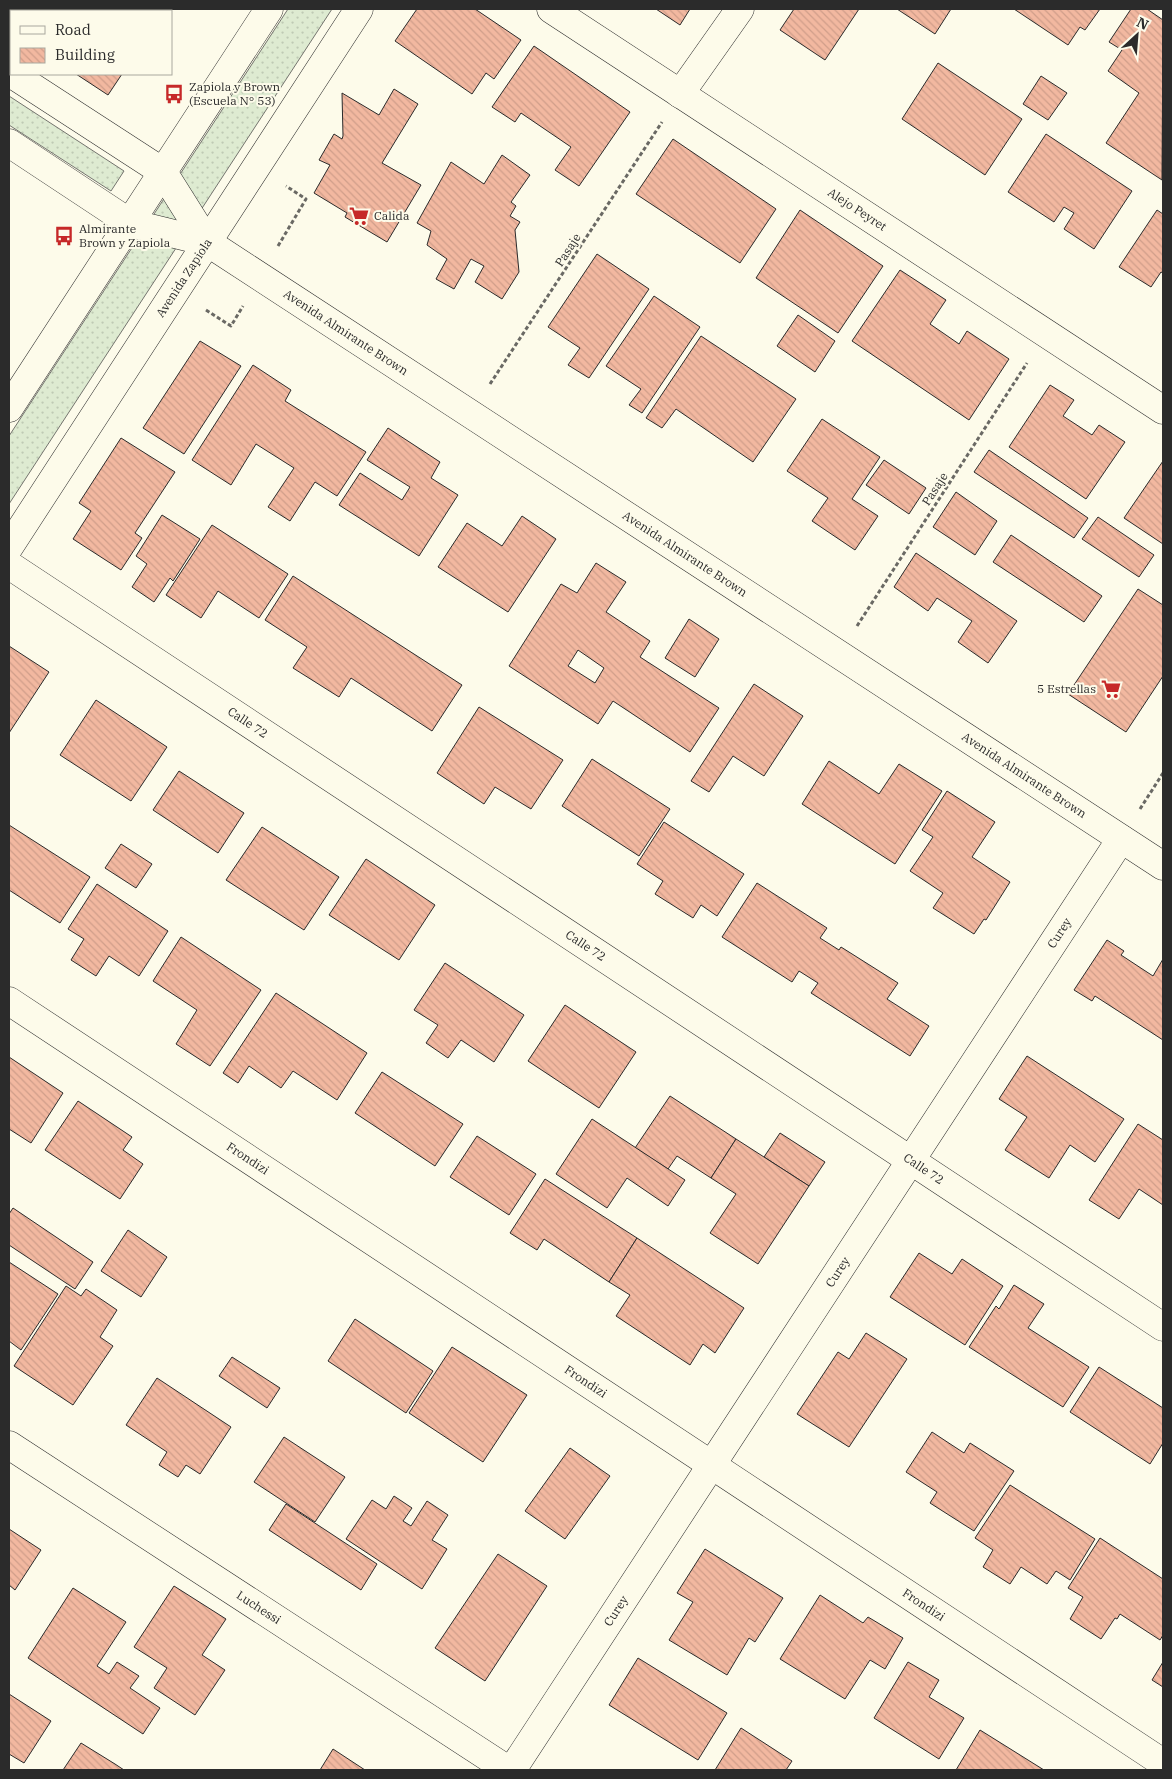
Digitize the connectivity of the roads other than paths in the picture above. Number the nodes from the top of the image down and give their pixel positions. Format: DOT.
graph roads {
  1 [pos="269,9"];
  2 [pos="359,9"];
  3 [pos="551,9"];
  4 [pos="740,9"];
  5 [pos="14,75"];
  6 [pos="680,94"];
  7 [pos="9,143"];
  8 [pos="163,172"];
  9 [pos="130,223"];
  10 [pos="207,242"];
  11 [pos="9,408"];
  12 [pos="1163,410"];
  13 [pos="9,547"];
  14 [pos="9,565"];
  15 [pos="1121,840"];
  16 [pos="1163,866"];
  17 [pos="9,1001"];
  18 [pos="910,1161"];
  19 [pos="1163,1327"];
  20 [pos="9,1446"];
  21 [pos="711,1466"];
  22 [pos="1163,1763"];
  23 [pos="508,1770"];
  24 [pos="512,1770"];
  1 -- 8 [label="street"];
  2 -- 10 [label="street, Avenida Zapiola"];
  3 -- 6 [label="street, Alejo Peyret"];
  4 -- 6 [label="street"];
  5 -- 8 [label="street, Avenida Almirante Brown"];
  6 -- 12 [label="street, Alejo Peyret"];
  7 -- 9 [label="street, Avenida Almirante Brown"];
  8 -- 9 [label="street"];
  8 -- 10 [label="street, Avenida Almirante Brown"];
  9 -- 10 [label="street, Avenida Almirante Brown"];
  9 -- 11 [label="street"];
  10 -- 13 [label="street, Avenida Zapiola"];
  10 -- 15 [label="street, Avenida Almirante Brown"];
  14 -- 18 [label="street, Calle 72"];
  15 -- 16 [label="street, Avenida Almirante Brown"];
  15 -- 18 [label="street, Curey"];
  17 -- 21 [label="street, Frondizi"];
  18 -- 19 [label="street, Calle 72"];
  18 -- 21 [label="street, Curey"];
  20 -- 23 [label="street, Luchessi"];
  21 -- 22 [label="street, Frondizi"];
  21 -- 24 [label="street, Curey"];
}
